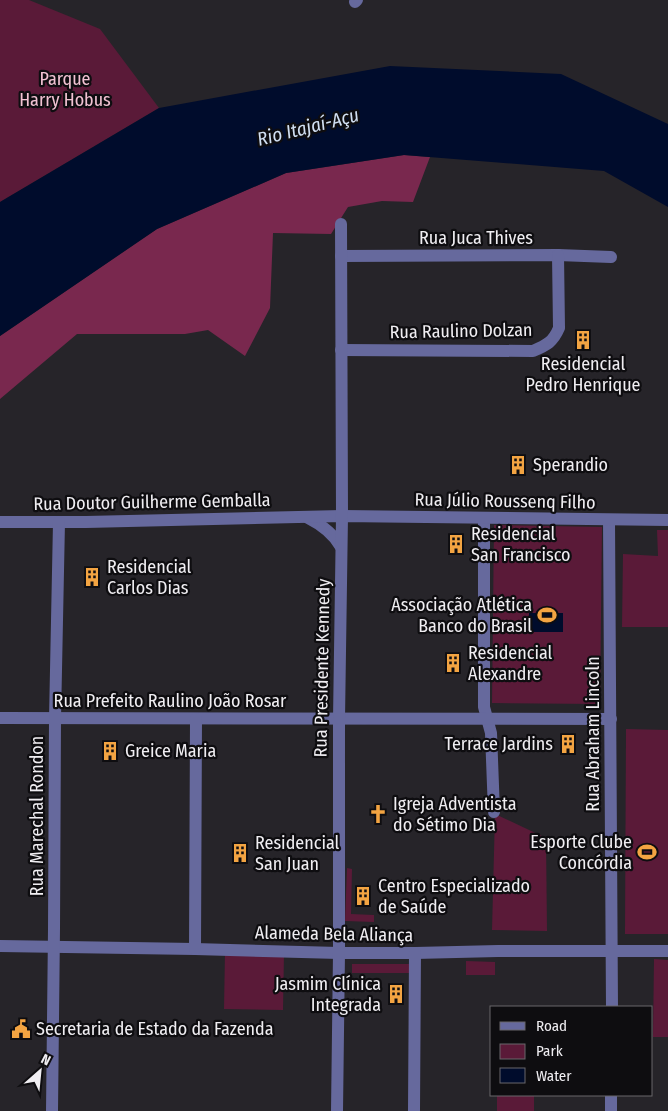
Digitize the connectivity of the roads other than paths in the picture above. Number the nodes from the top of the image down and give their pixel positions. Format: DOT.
graph roads {
  1 [pos="341,224"];
  2 [pos="558,255"];
  3 [pos="341,256"];
  4 [pos="610,257"];
  5 [pos="341,350"];
  6 [pos="342,516"];
  7 [pos="305,517"];
  8 [pos="484,518"];
  9 [pos="609,520"];
  10 [pos="668,520"];
  11 [pos="0,522"];
  12 [pos="59,522"];
  13 [pos="341,547"];
  14 [pos="0,718"];
  15 [pos="196,718"];
  16 [pos="55,719"];
  17 [pos="338,719"];
  18 [pos="487,719"];
  19 [pos="610,719"];
  20 [pos="494,812"];
  21 [pos="0,946"];
  22 [pos="54,947"];
  23 [pos="195,949"];
  24 [pos="668,951"];
  25 [pos="612,952"];
  26 [pos="339,953"];
  27 [pos="415,953"];
  28 [pos="612,1006"];
  29 [pos="611,1096"];
  30 [pos="52,1111"];
  31 [pos="337,1111"];
  32 [pos="414,1111"];
  33 [pos="611,1111"];
  1 -- 3 [label="street, Rua Presidente Kennedy"];
  2 -- 3 [label="street, Rua Juca Thives"];
  2 -- 4 [label="street, Rua Juca Thives"];
  2 -- 5 [label="street, Rua Raulino Dolzan"];
  3 -- 5 [label="street, Rua Presidente Kennedy"];
  5 -- 6 [label="street, Rua Presidente Kennedy"];
  6 -- 7 [label="street, Rua Doutor Guilherme Gemballa"];
  6 -- 8 [label="street, Rua Júlio Roussenq Filho"];
  6 -- 13 [label="street, Rua Presidente Kennedy"];
  7 -- 12 [label="street, Rua Doutor Guilherme Gemballa"];
  7 -- 13 [label="street"];
  8 -- 9 [label="street, Rua Júlio Roussenq Filho"];
  8 -- 18 [label="street"];
  9 -- 10 [label="street, Rua Júlio Roussenq Filho"];
  9 -- 19 [label="street, Rua Abraham Lincoln"];
  11 -- 12 [label="street, Rua Doutor Guilherme Gemballa"];
  12 -- 16 [label="street, Rua Marechal Rondon"];
  13 -- 17 [label="street, Rua Presidente Kennedy"];
  14 -- 16 [label="street, Rua Prefeito Raulino João Rosar"];
  15 -- 16 [label="street, Rua Prefeito Raulino João Rosar"];
  15 -- 17 [label="street, Rua Prefeito Raulino João Rosar"];
  15 -- 23 [label="street"];
  16 -- 22 [label="street, Rua Marechal Rondon"];
  17 -- 18 [label="street, Rua Prefeito Raulino João Rosar"];
  17 -- 26 [label="street, Rua Presidente Kennedy"];
  18 -- 19 [label="street, Rua Prefeito Raulino João Rosar"];
  18 -- 20 [label="street"];
  19 -- 25 [label="street, Rua Abraham Lincoln"];
  21 -- 22 [label="street, Alameda Bela Aliança"];
  22 -- 23 [label="street, Alameda Bela Aliança"];
  22 -- 30 [label="street, Rua Marechal Rondon"];
  23 -- 26 [label="street, Alameda Bela Aliança"];
  24 -- 25 [label="street, Alameda Bela Aliança"];
  25 -- 27 [label="street, Alameda Bela Aliança"];
  25 -- 28 [label="street, Rua Abraham Lincoln"];
  26 -- 27 [label="street, Alameda Bela Aliança"];
  26 -- 31 [label="street, Rua Presidente Kennedy"];
  27 -- 32 [label="street"];
  29 -- 33 [label="street"];
}
